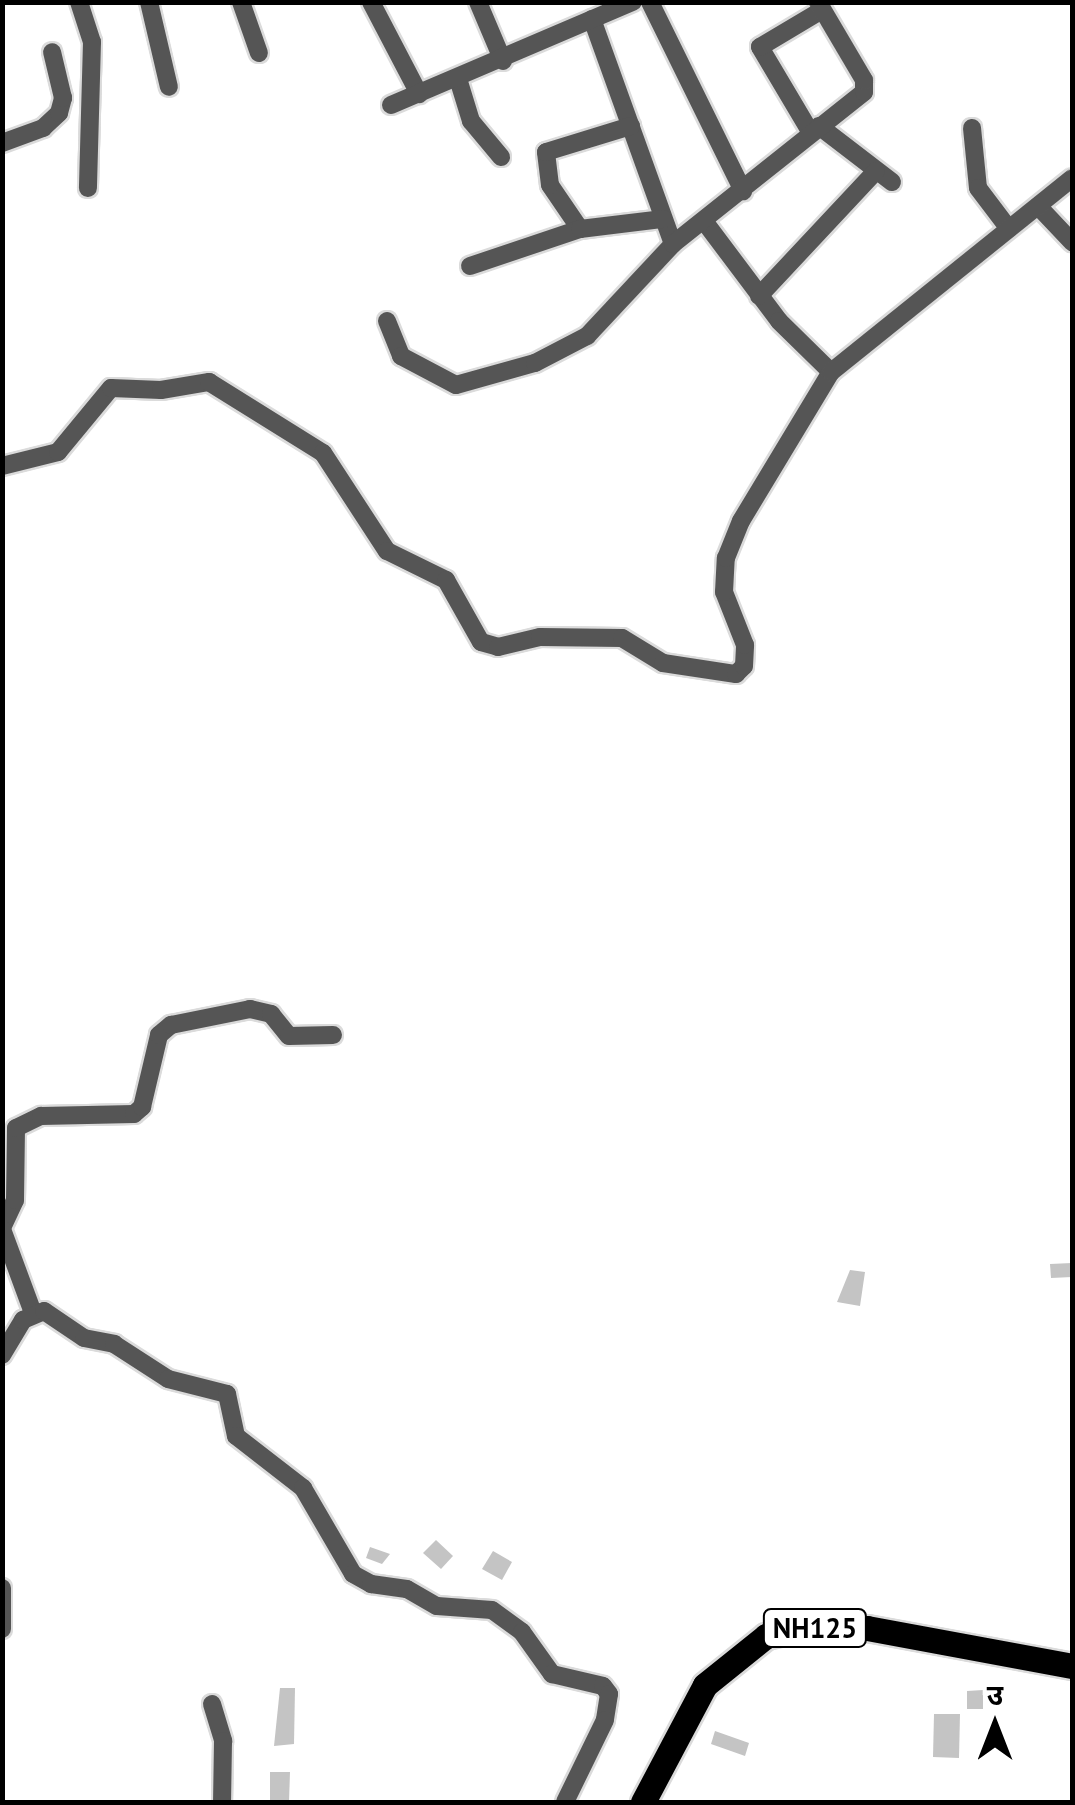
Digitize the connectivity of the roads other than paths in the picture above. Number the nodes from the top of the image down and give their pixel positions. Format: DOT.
graph roads {
  1 [pos="79,2"];
  2 [pos="149,2"];
  3 [pos="241,2"];
  4 [pos="371,2"];
  5 [pos="478,2"];
  6 [pos="650,2"];
  7 [pos="623,4"];
  8 [pos="820,6"];
  9 [pos="592,19"];
  10 [pos="52,52"];
  11 [pos="259,53"];
  12 [pos="502,61"];
  13 [pos="458,82"];
  14 [pos="169,87"];
  15 [pos="420,94"];
  16 [pos="391,105"];
  17 [pos="631,126"];
  18 [pos="972,128"];
  19 [pos="815,130"];
  20 [pos="2,142"];
  21 [pos="501,157"];
  22 [pos="1072,178"];
  23 [pos="88,188"];
  24 [pos="743,191"];
  25 [pos="1038,206"];
  26 [pos="663,219"];
  27 [pos="704,221"];
  28 [pos="580,229"];
  29 [pos="1008,229"];
  30 [pos="1072,242"];
  31 [pos="673,244"];
  32 [pos="470,266"];
  33 [pos="759,296"];
  34 [pos="387,322"];
  35 [pos="831,372"];
  36 [pos="2,466"];
  37 [pos="333,1035"];
  38 [pos="2,1228"];
  39 [pos="33,1313"];
  40 [pos="2,1355"];
  41 [pos="2,1588"];
  42 [pos="2,1629"];
  43 [pos="1072,1666"];
  44 [pos="212,1704"];
  45 [pos="222,1802"];
  46 [pos="564,1802"];
  47 [pos="643,1802"];
  1 -- 23 [label="street"];
  2 -- 14 [label="street"];
  3 -- 11 [label="street"];
  4 -- 15 [label="street"];
  5 -- 12 [label="street"];
  6 -- 24 [label="street"];
  7 -- 9 [label="street"];
  8 -- 19 [label="street"];
  8 -- 19 [label="street"];
  9 -- 12 [label="street"];
  9 -- 17 [label="street"];
  10 -- 20 [label="street"];
  12 -- 13 [label="street"];
  13 -- 15 [label="street"];
  13 -- 21 [label="street"];
  15 -- 16 [label="street"];
  17 -- 26 [label="street"];
  17 -- 28 [label="street"];
  18 -- 29 [label="street"];
  19 -- 24 [label="street"];
  19 -- 33 [label="street"];
  22 -- 25 [label="street"];
  24 -- 27 [label="street"];
  25 -- 29 [label="street"];
  25 -- 30 [label="street"];
  26 -- 28 [label="street"];
  26 -- 31 [label="street"];
  27 -- 31 [label="street"];
  27 -- 33 [label="street"];
  28 -- 32 [label="street"];
  29 -- 35 [label="street"];
  31 -- 34 [label="street"];
  33 -- 35 [label="street"];
  35 -- 36 [label="street"];
  37 -- 38 [label="street"];
  38 -- 39 [label="street"];
  39 -- 40 [label="street"];
  39 -- 46 [label="street"];
  41 -- 42 [label="street"];
  43 -- 47 [label="highway, NH125"];
  44 -- 45 [label="street"];
}
